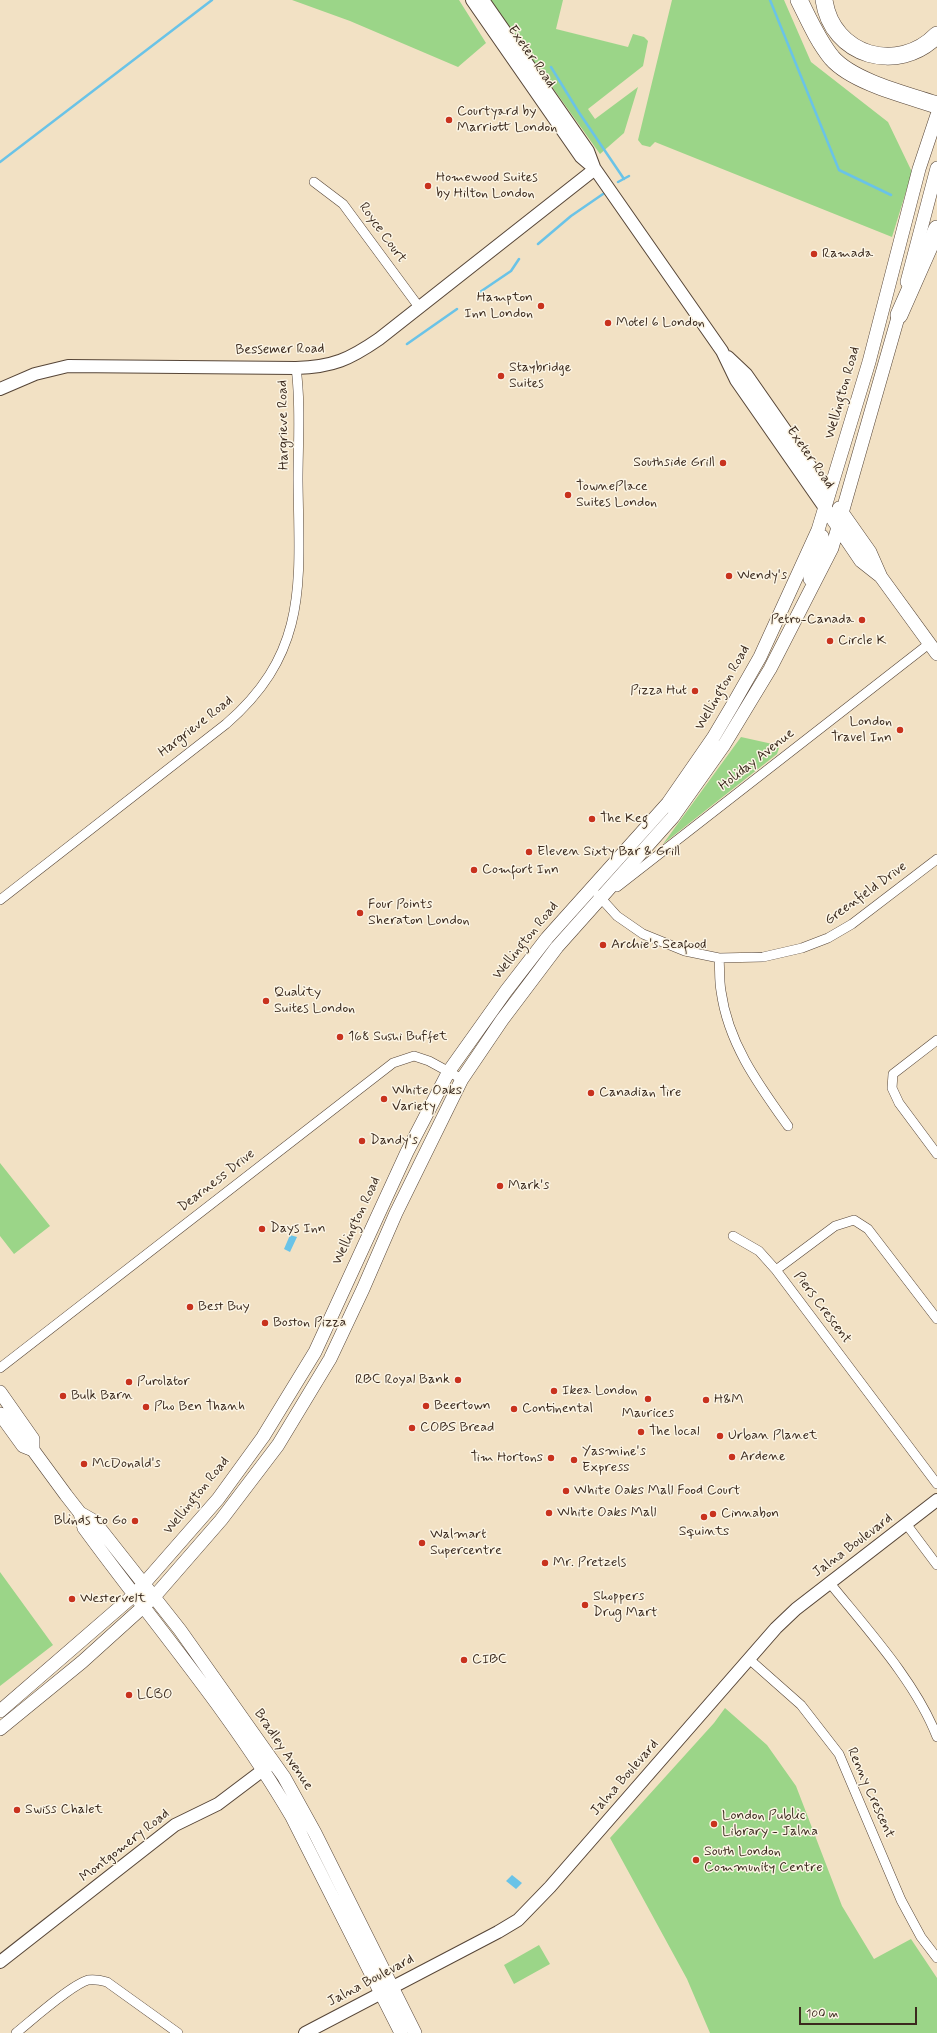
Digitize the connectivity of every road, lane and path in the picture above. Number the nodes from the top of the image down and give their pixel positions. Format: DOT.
graph roads {
  1 [pos="472,0"];
  2 [pos="483,0"];
  3 [pos="799,0"];
  4 [pos="824,0"];
  5 [pos="937,35"];
  6 [pos="937,105"];
  7 [pos="937,115"];
  8 [pos="937,168"];
  9 [pos="595,169"];
  10 [pos="314,182"];
  11 [pos="937,229"];
  12 [pos="419,307"];
  13 [pos="899,315"];
  14 [pos="722,350"];
  15 [pos="296,368"];
  16 [pos="0,389"];
  17 [pos="830,493"];
  18 [pos="826,510"];
  19 [pos="843,513"];
  20 [pos="838,528"];
  21 [pos="881,577"];
  22 [pos="797,619"];
  23 [pos="930,643"];
  24 [pos="937,654"];
  25 [pos="937,859"];
  26 [pos="591,889"];
  27 [pos="601,898"];
  28 [pos="0,900"];
  29 [pos="719,958"];
  30 [pos="937,1040"];
  31 [pos="449,1071"];
  32 [pos="462,1079"];
  33 [pos="788,1126"];
  34 [pos="937,1154"];
  35 [pos="733,1236"];
  36 [pos="776,1270"];
  37 [pos="937,1320"];
  38 [pos="312,1358"];
  39 [pos="326,1365"];
  40 [pos="0,1368"];
  41 [pos="0,1392"];
  42 [pos="0,1414"];
  43 [pos="34,1450"];
  44 [pos="937,1484"];
  45 [pos="937,1500"];
  46 [pos="80,1513"];
  47 [pos="907,1525"];
  48 [pos="937,1565"];
  49 [pos="829,1582"];
  50 [pos="144,1585"];
  51 [pos="134,1595"];
  52 [pos="154,1597"];
  53 [pos="144,1607"];
  54 [pos="749,1659"];
  55 [pos="0,1710"];
  56 [pos="0,1729"];
  57 [pos="937,1737"];
  58 [pos="268,1765"];
  59 [pos="937,1958"];
  60 [pos="0,1962"];
  61 [pos="386,1990"];
  62 [pos="16,2033"];
  63 [pos="178,2033"];
  64 [pos="304,2033"];
  65 [pos="401,2033"];
  66 [pos="415,2033"];
  1 -- 9 [label="street, Exeter Road"];
  2 -- 9 [label="street, Exeter Road"];
  3 -- 6 [label="highway"];
  4 -- 5 [label="highway"];
  7 -- 17 [label="main road, Wellington Road"];
  8 -- 13 [label="main road, Wellington Road"];
  9 -- 12 [label="street, Bessemer Road"];
  9 -- 14 [label="street, Exeter Road"];
  10 -- 12 [label="street, Royce Court"];
  11 -- 13 [label="highway"];
  12 -- 15 [label="street, Bessemer Road"];
  13 -- 19 [label="main road, Wellington Road"];
  14 -- 17 [label="street, Exeter Road"];
  14 -- 18 [label="street, Exeter Road"];
  15 -- 16 [label="street, Bessemer Road"];
  15 -- 28 [label="street, Hargrieve Road"];
  17 -- 18 [label="main road, Wellington Road"];
  17 -- 19 [label="main road, Exeter Road"];
  18 -- 20 [label="main road, Exeter Road"];
  18 -- 22 [label="main road"];
  18 -- 26 [label="main road, Wellington Road"];
  19 -- 20 [label="main road, Wellington Road"];
  19 -- 21 [label="main road, Exeter Road"];
  20 -- 21 [label="main road, Exeter Road"];
  20 -- 22 [label="main road, Wellington Road"];
  21 -- 23 [label="main road, Exeter Road"];
  22 -- 27 [label="main road, Wellington Road"];
  23 -- 24 [label="main road, Exeter Road"];
  23 -- 27 [label="street, Holiday Avenue"];
  25 -- 29 [label="street, Greenfield Drive"];
  26 -- 27 [label="street, Greenfield Drive"];
  26 -- 31 [label="main road, Wellington Road"];
  27 -- 29 [label="street, Greenfield Drive"];
  27 -- 32 [label="main road, Wellington Road"];
  29 -- 33 [label="street"];
  30 -- 34 [label="street"];
  31 -- 32 [label="street, Dearness Drive"];
  31 -- 38 [label="main road, Wellington Road"];
  31 -- 40 [label="street, Dearness Drive"];
  32 -- 39 [label="main road, Wellington Road"];
  35 -- 36 [label="street"];
  36 -- 37 [label="street, Piers Crescent"];
  36 -- 44 [label="street, Piers Crescent"];
  38 -- 39 [label="main road"];
  38 -- 50 [label="main road, Wellington Road"];
  39 -- 52 [label="main road, Wellington Road"];
  41 -- 43 [label="main road, Bradley Avenue"];
  42 -- 43 [label="main road, Bradley Avenue"];
  43 -- 46 [label="main road, Bradley Avenue"];
  45 -- 47 [label="street, Jalna Boulevard"];
  46 -- 50 [label="main road, Bradley Avenue"];
  46 -- 51 [label="main road, Bradley Avenue"];
  47 -- 48 [label="street"];
  47 -- 49 [label="street, Jalna Boulevard"];
  49 -- 54 [label="street, Jalna Boulevard"];
  49 -- 57 [label="street"];
  50 -- 51 [label="main road, Wellington Road"];
  50 -- 52 [label="main road, Bradley Avenue"];
  51 -- 53 [label="main road, Bradley Avenue"];
  51 -- 55 [label="main road, Wellington Road"];
  52 -- 53 [label="main road, Wellington Road"];
  52 -- 58 [label="main road, Bradley Avenue"];
  53 -- 56 [label="main road, Wellington Road"];
  53 -- 58 [label="main road, Bradley Avenue"];
  54 -- 59 [label="street, Renny Crescent"];
  54 -- 61 [label="street, Jalna Boulevard"];
  58 -- 60 [label="street, Montgomery Road"];
  58 -- 61 [label="main road, Bradley Avenue"];
  61 -- 64 [label="street, Jalna Boulevard"];
  61 -- 65 [label="main road, Bradley Avenue"];
  61 -- 66 [label="main road, Bradley Avenue"];
  62 -- 63 [label="street"];
}
